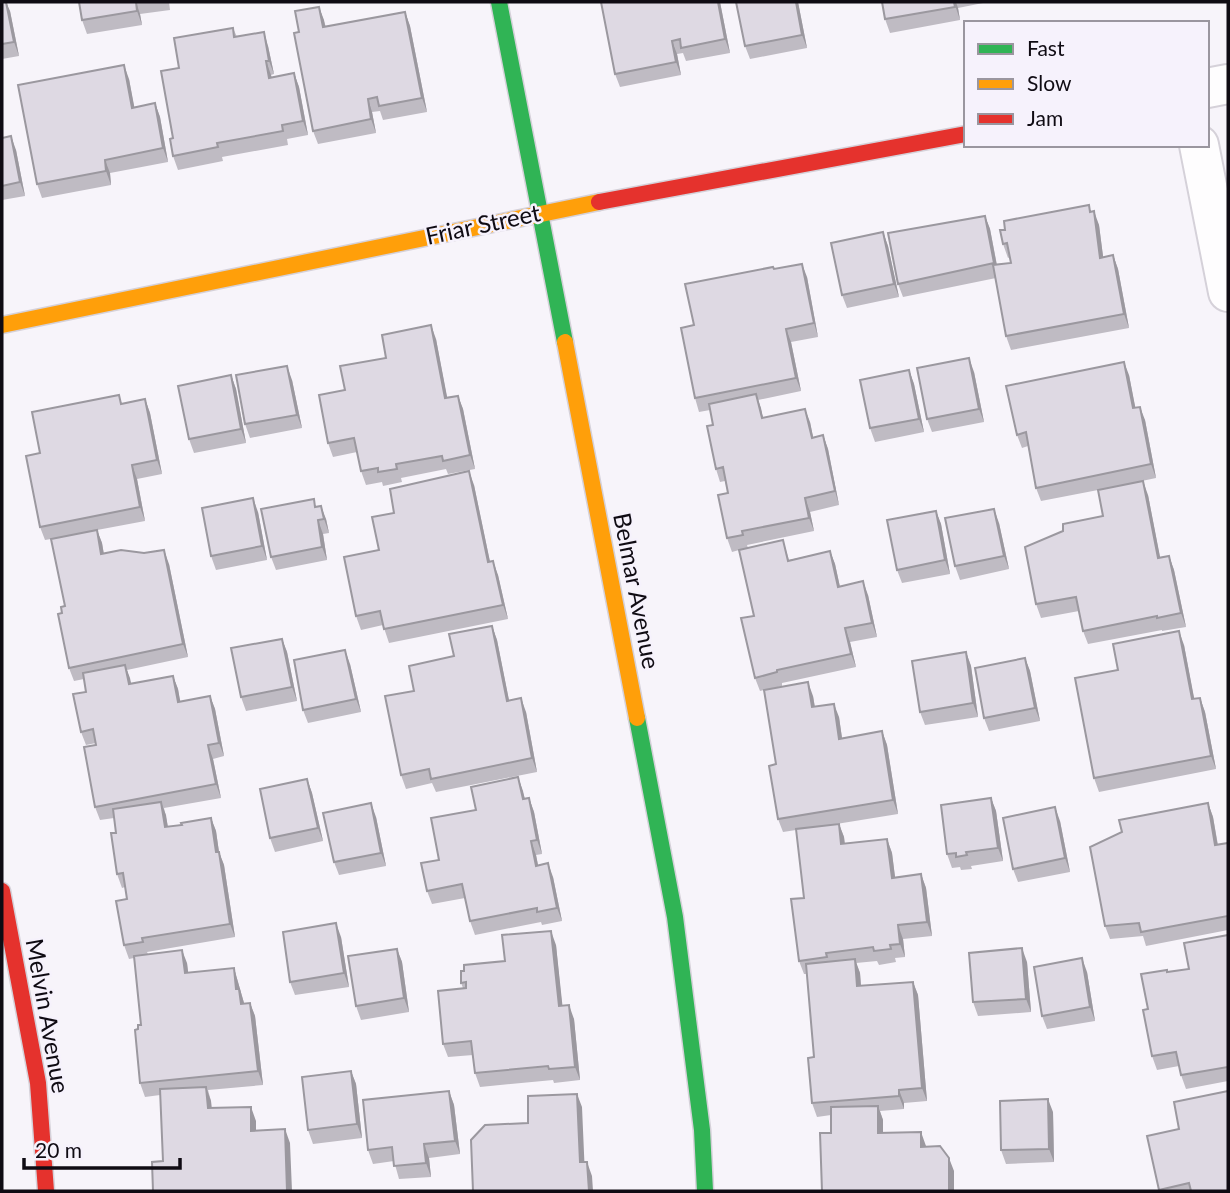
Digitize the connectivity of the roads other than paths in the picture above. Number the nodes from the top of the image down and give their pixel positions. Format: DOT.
graph roads {
  1 [pos="499,2"];
  2 [pos="1228,84"];
  3 [pos="1209,88"];
  4 [pos="964,134"];
  5 [pos="1199,147"];
  6 [pos="540,213"];
  7 [pos="1228,292"];
  8 [pos="2,326"];
  9 [pos="2,891"];
  10 [pos="46,1191"];
  11 [pos="705,1191"];
  1 -- 6 [label="street, Belmar Avenue"];
  2 -- 3 [label="street"];
  4 -- 6 [label="street, Friar Street"];
  5 -- 7 [label="street"];
  6 -- 8 [label="street, Friar Street"];
  6 -- 11 [label="street, Belmar Avenue"];
  9 -- 10 [label="street, Melvin Avenue"];
}
